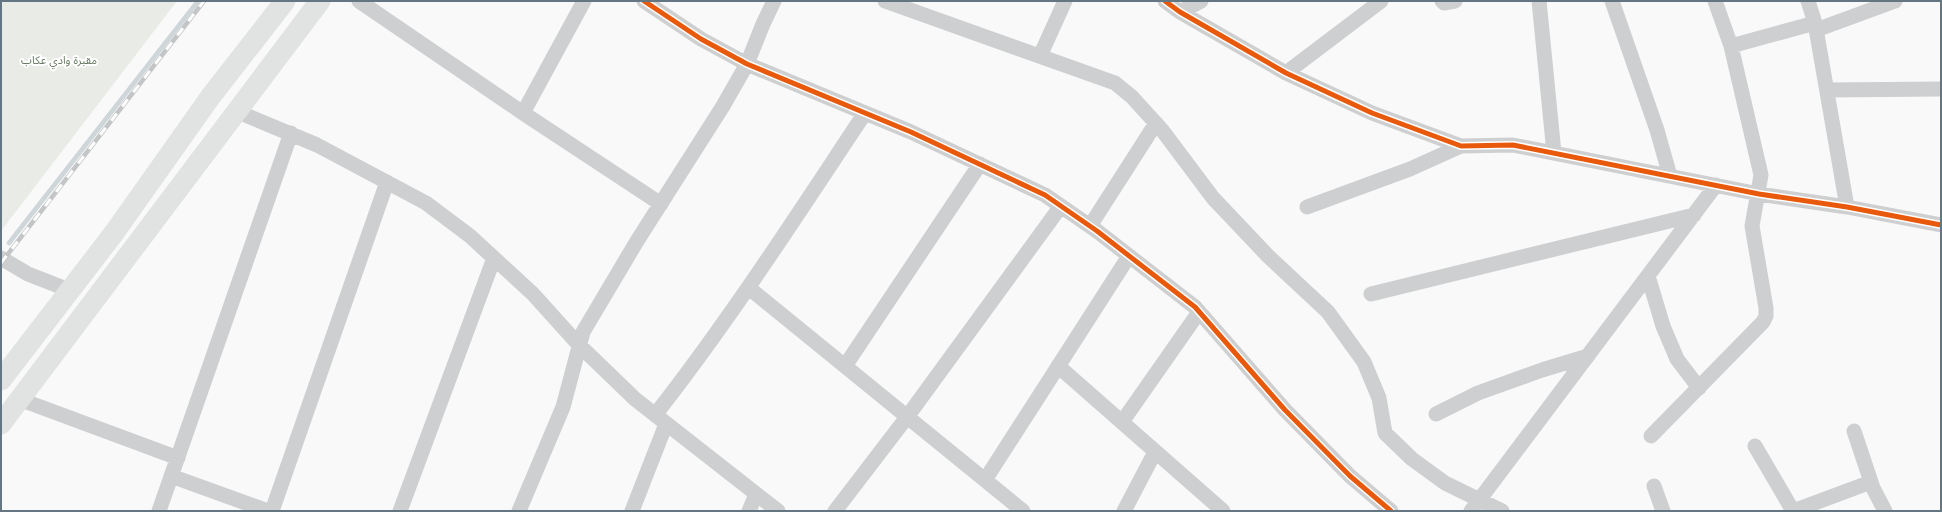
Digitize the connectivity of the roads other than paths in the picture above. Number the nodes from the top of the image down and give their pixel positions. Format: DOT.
graph roads {
  1 [pos="285,1"];
  2 [pos="320,1"];
  3 [pos="359,1"];
  4 [pos="584,1"];
  5 [pos="644,1"];
  6 [pos="774,1"];
  7 [pos="886,1"];
  8 [pos="1065,1"];
  9 [pos="1165,1"];
  10 [pos="1201,1"];
  11 [pos="1381,1"];
  12 [pos="1442,1"];
  13 [pos="1455,1"];
  14 [pos="1539,1"];
  15 [pos="1612,1"];
  16 [pos="1715,1"];
  17 [pos="1808,1"];
  18 [pos="1895,1"];
  19 [pos="1180,12"];
  20 [pos="1816,27"];
  21 [pos="1731,46"];
  22 [pos="1040,56"];
  23 [pos="748,64"];
  24 [pos="1286,73"];
  25 [pos="1826,90"];
  26 [pos="1941,90"];
  27 [pos="236,111"];
  28 [pos="523,113"];
  29 [pos="865,113"];
  30 [pos="1156,123"];
  31 [pos="291,133"];
  32 [pos="1461,146"];
  33 [pos="1554,153"];
  34 [pos="980,164"];
  35 [pos="1670,176"];
  36 [pos="386,182"];
  37 [pos="1716,185"];
  38 [pos="1759,194"];
  39 [pos="660,204"];
  40 [pos="1061,206"];
  41 [pos="1307,207"];
  42 [pos="1847,207"];
  43 [pos="1694,214"];
  44 [pos="1941,225"];
  45 [pos="1090,226"];
  46 [pos="114,232"];
  47 [pos="136,246"];
  48 [pos="1129,256"];
  49 [pos="1,258"];
  50 [pos="494,258"];
  51 [pos="1648,276"];
  52 [pos="748,288"];
  53 [pos="69,290"];
  54 [pos="1370,294"];
  55 [pos="1199,312"];
  56 [pos="579,345"];
  57 [pos="1588,356"];
  58 [pos="845,366"];
  59 [pos="1058,366"];
  60 [pos="1,380"];
  61 [pos="1699,388"];
  62 [pos="19,399"];
  63 [pos="1436,414"];
  64 [pos="907,417"];
  65 [pos="661,419"];
  66 [pos="1122,422"];
  67 [pos="1,424"];
  68 [pos="1854,431"];
  69 [pos="1651,436"];
  70 [pos="1755,446"];
  71 [pos="1155,452"];
  72 [pos="178,458"];
  73 [pos="171,476"];
  74 [pos="985,480"];
  75 [pos="1871,482"];
  76 [pos="1654,486"];
  77 [pos="756,494"];
  78 [pos="1476,505"];
  79 [pos="159,511"];
  80 [pos="268,511"];
  81 [pos="272,511"];
  82 [pos="400,511"];
  83 [pos="519,511"];
  84 [pos="632,511"];
  85 [pos="749,511"];
  86 [pos="778,511"];
  87 [pos="835,511"];
  88 [pos="1023,511"];
  89 [pos="1124,511"];
  90 [pos="1223,511"];
  91 [pos="1392,511"];
  92 [pos="1502,511"];
  93 [pos="1664,511"];
  94 [pos="1793,511"];
  95 [pos="1885,511"];
  1 -- 46 [label="main road"];
  2 -- 27 [label="main road"];
  3 -- 28 [label="street"];
  4 -- 28 [label="street"];
  5 -- 23 [label="street"];
  6 -- 23 [label="street"];
  7 -- 22 [label="street"];
  8 -- 22 [label="street"];
  9 -- 19 [label="street"];
  10 -- 19 [label="street"];
  11 -- 24 [label="street"];
  12 -- 13 [label="street"];
  14 -- 33 [label="street"];
  15 -- 35 [label="street"];
  16 -- 21 [label="street"];
  17 -- 20 [label="street"];
  18 -- 20 [label="street"];
  19 -- 24 [label="street"];
  20 -- 21 [label="street"];
  20 -- 25 [label="street"];
  21 -- 38 [label="street"];
  22 -- 30 [label="street"];
  23 -- 29 [label="street"];
  23 -- 39 [label="street"];
  24 -- 32 [label="street"];
  25 -- 26 [label="street"];
  25 -- 42 [label="street"];
  27 -- 31 [label="street"];
  27 -- 47 [label="main road"];
  28 -- 39 [label="street"];
  29 -- 34 [label="street"];
  29 -- 52 [label="street"];
  30 -- 45 [label="street"];
  30 -- 78 [label="street"];
  31 -- 36 [label="street"];
  31 -- 72 [label="street"];
  32 -- 33 [label="street"];
  32 -- 41 [label="street"];
  33 -- 35 [label="street"];
  34 -- 40 [label="street"];
  34 -- 58 [label="street"];
  35 -- 37 [label="street"];
  36 -- 50 [label="street"];
  36 -- 81 [label="street"];
  37 -- 38 [label="street"];
  37 -- 43 [label="street"];
  38 -- 42 [label="street"];
  38 -- 61 [label="street"];
  39 -- 56 [label="street"];
  40 -- 45 [label="street"];
  40 -- 64 [label="street"];
  42 -- 44 [label="street"];
  43 -- 51 [label="street"];
  43 -- 54 [label="street"];
  45 -- 48 [label="street"];
  46 -- 47 [label="main road"];
  46 -- 53 [label="main road"];
  47 -- 62 [label="main road"];
  48 -- 55 [label="street"];
  48 -- 59 [label="street"];
  49 -- 53 [label="street"];
  50 -- 56 [label="street"];
  50 -- 82 [label="street"];
  51 -- 57 [label="street"];
  51 -- 61 [label="street"];
  52 -- 58 [label="street"];
  52 -- 65 [label="street"];
  53 -- 60 [label="main road"];
  55 -- 66 [label="street"];
  55 -- 91 [label="street"];
  56 -- 65 [label="street"];
  56 -- 83 [label="street"];
  57 -- 63 [label="street"];
  57 -- 78 [label="street"];
  58 -- 64 [label="street"];
  59 -- 66 [label="street"];
  59 -- 74 [label="street"];
  61 -- 69 [label="street"];
  62 -- 67 [label="main road"];
  62 -- 72 [label="street"];
  64 -- 74 [label="street"];
  64 -- 87 [label="street"];
  65 -- 77 [label="street"];
  65 -- 84 [label="street"];
  66 -- 71 [label="street"];
  68 -- 75 [label="street"];
  70 -- 94 [label="street"];
  71 -- 89 [label="street"];
  71 -- 90 [label="street"];
  72 -- 73 [label="street"];
  73 -- 79 [label="street"];
  73 -- 80 [label="street"];
  74 -- 88 [label="street"];
  75 -- 94 [label="street"];
  75 -- 95 [label="street"];
  76 -- 93 [label="street"];
  77 -- 85 [label="street"];
  77 -- 86 [label="street"];
  78 -- 92 [label="street"];
}
